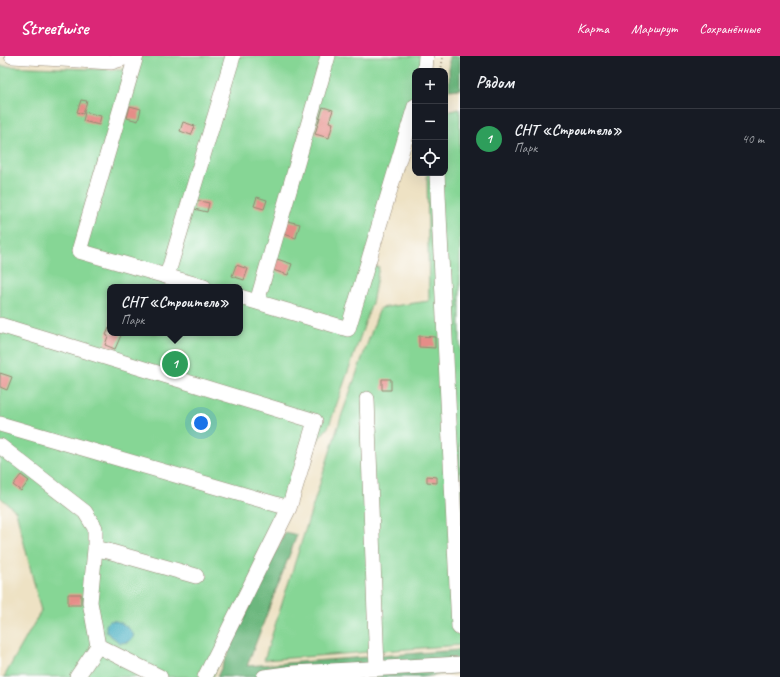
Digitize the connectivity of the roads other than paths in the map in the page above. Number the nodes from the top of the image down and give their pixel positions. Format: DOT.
graph roads {
  1 [pos="12,56"];
  2 [pos="130,56"];
  3 [pos="136,56"];
  4 [pos="233,56"];
  5 [pos="328,56"];
  6 [pos="426,56"];
  7 [pos="425,68"];
  8 [pos="412,116"];
  9 [pos="437,176"];
  10 [pos="167,276"];
  11 [pos="194,284"];
  12 [pos="243,298"];
  13 [pos="257,302"];
  14 [pos="0,325"];
  15 [pos="367,399"];
  16 [pos="0,424"];
  17 [pos="0,446"];
  18 [pos="289,508"];
  19 [pos="95,549"];
  20 [pos="196,576"];
  21 [pos="460,628"];
  22 [pos="98,646"];
  23 [pos="460,664"];
  24 [pos="377,668"];
  25 [pos="77,677"];
  26 [pos="160,677"];
  27 [pos="205,677"];
  28 [pos="264,677"];
  1 -- 2 [label="street"];
  3 -- 10 [label="street"];
  4 -- 10 [label="street"];
  5 -- 13 [label="street"];
  6 -- 7 [label="street"];
  8 -- 13 [label="street"];
  9 -- 21 [label="street"];
  10 -- 11 [label="street"];
  12 -- 13 [label="street"];
  14 -- 18 [label="street"];
  15 -- 24 [label="street"];
  16 -- 18 [label="street"];
  17 -- 19 [label="street"];
  18 -- 27 [label="street"];
  19 -- 20 [label="street"];
  19 -- 22 [label="street"];
  22 -- 25 [label="street"];
  22 -- 26 [label="street"];
  23 -- 24 [label="street"];
  24 -- 28 [label="street"];
}
